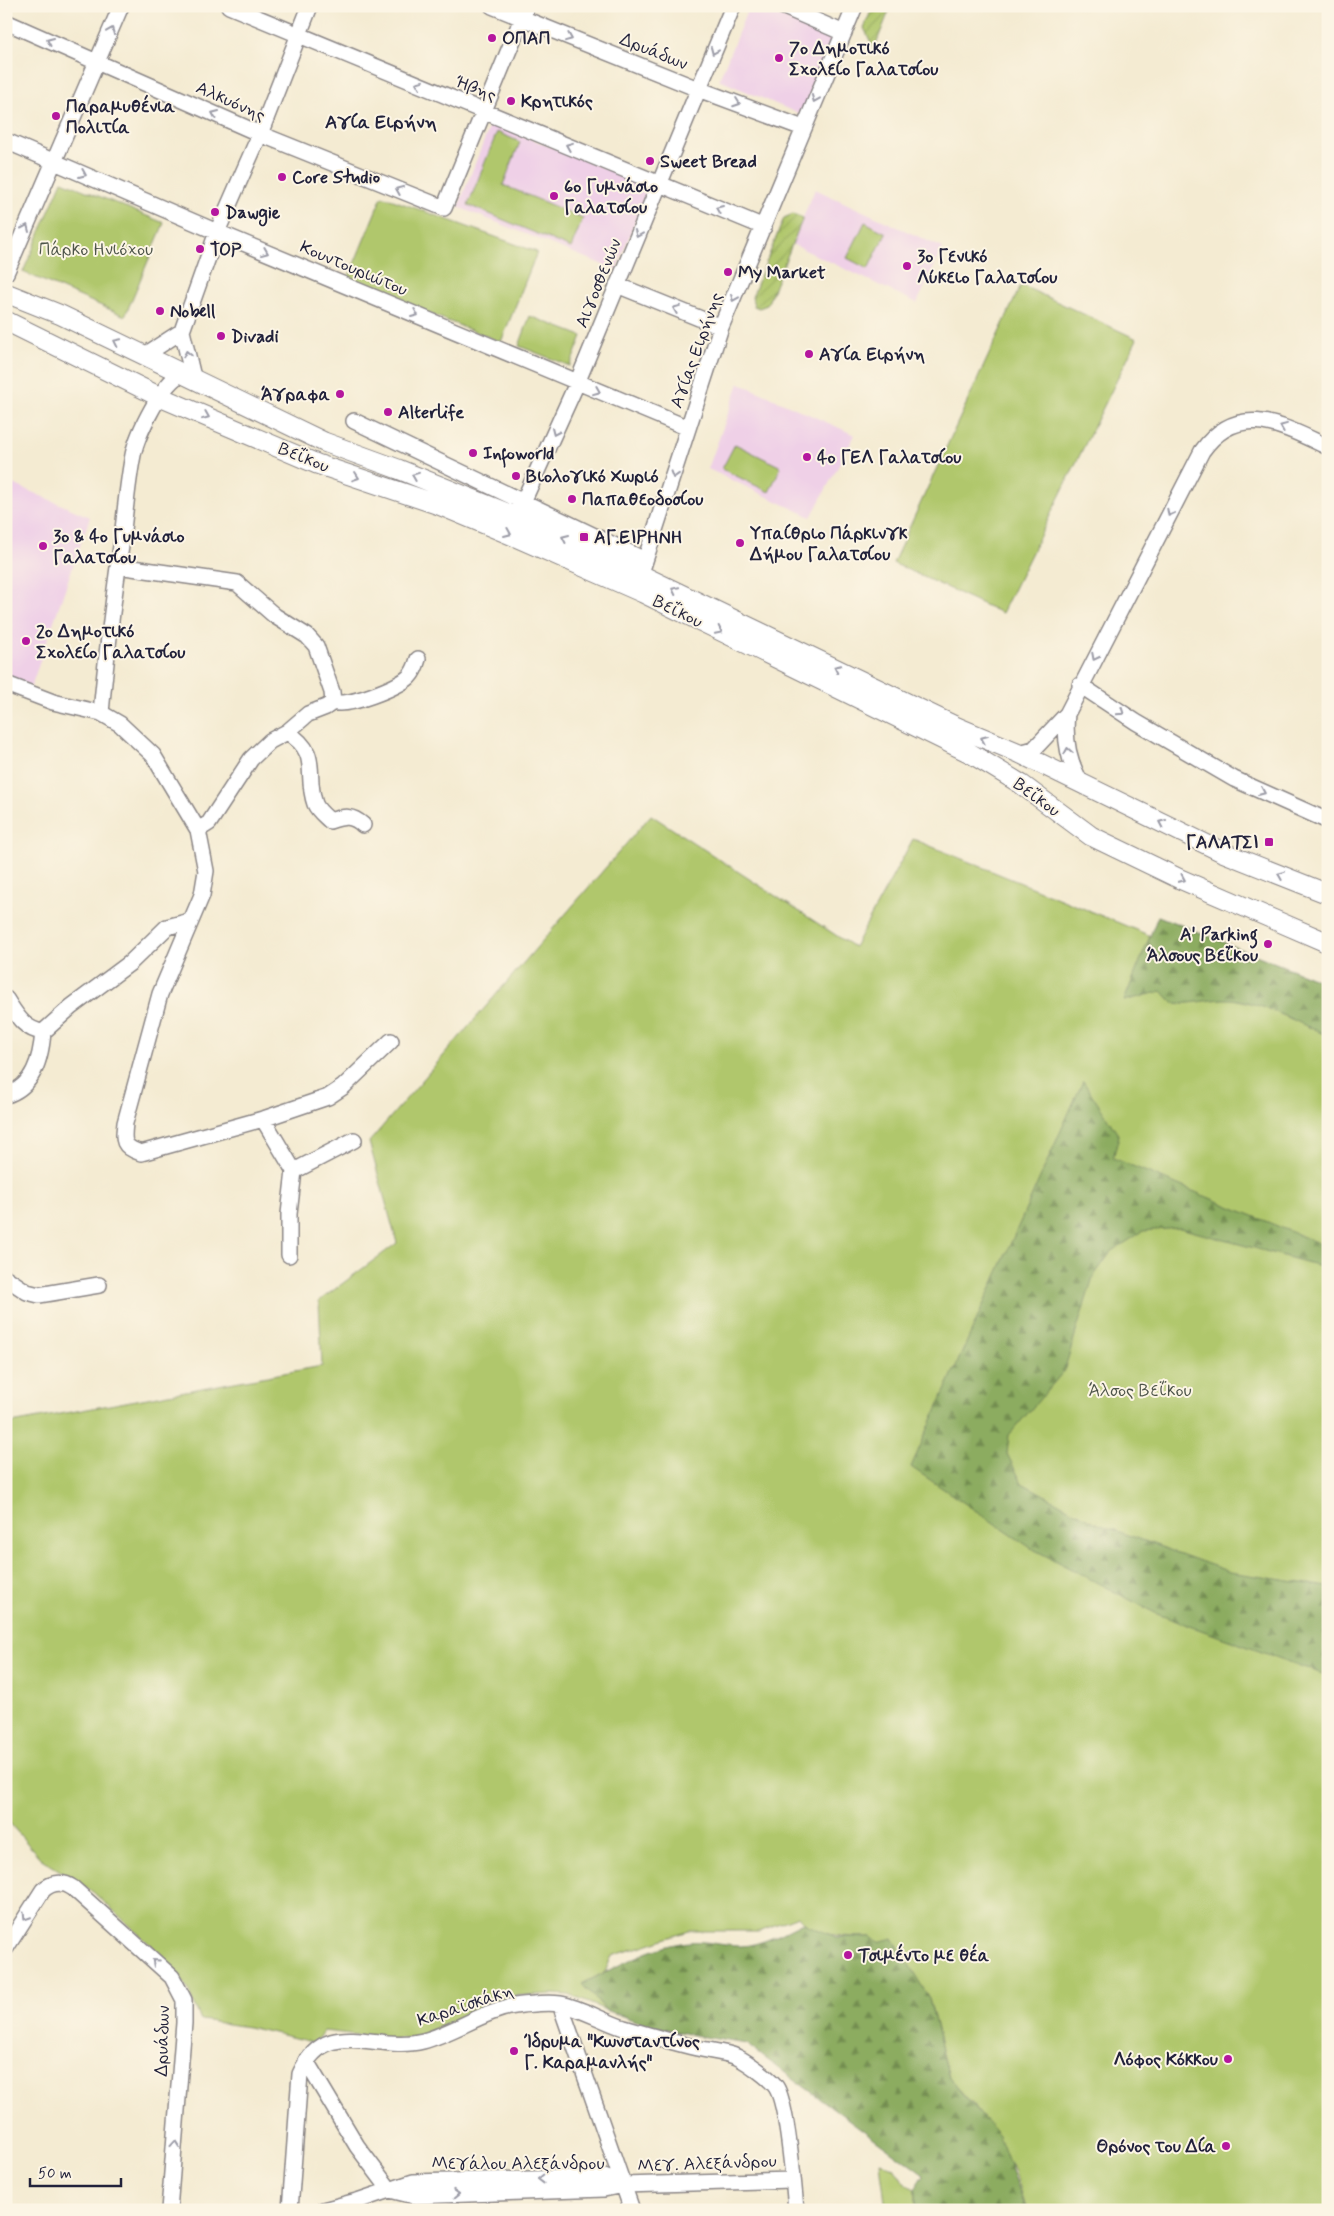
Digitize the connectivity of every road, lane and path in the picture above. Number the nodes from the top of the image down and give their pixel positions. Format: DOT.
graph roads {
  1 [pos="121,6"];
  2 [pos="229,6"];
  3 [pos="310,6"];
  4 [pos="492,6"];
  5 [pos="733,6"];
  6 [pos="782,6"];
  7 [pos="855,6"];
  8 [pos="525,13"];
  9 [pos="6,22"];
  10 [pos="844,33"];
  11 [pos="298,35"];
  12 [pos="98,62"];
  13 [pos="698,89"];
  14 [pos="484,111"];
  15 [pos="803,128"];
  16 [pos="260,134"];
  17 [pos="6,141"];
  18 [pos="55,162"];
  19 [pos="659,184"];
  20 [pos="764,228"];
  21 [pos="217,232"];
  22 [pos="6,273"];
  23 [pos="617,285"];
  24 [pos="6,293"];
  25 [pos="6,321"];
  26 [pos="722,328"];
  27 [pos="182,331"];
  28 [pos="144,356"];
  29 [pos="188,375"];
  30 [pos="577,383"];
  31 [pos="160,397"];
  32 [pos="354,421"];
  33 [pos="688,428"];
  34 [pos="1328,447"];
  35 [pos="518,508"];
  36 [pos="118,566"];
  37 [pos="643,566"];
  38 [pos="418,659"];
  39 [pos="6,684"];
  40 [pos="1080,685"];
  41 [pos="333,702"];
  42 [pos="101,713"];
  43 [pos="1067,714"];
  44 [pos="287,732"];
  45 [pos="1019,754"];
  46 [pos="1082,785"];
  47 [pos="1328,821"];
  48 [pos="363,825"];
  49 [pos="198,830"];
  50 [pos="1328,894"];
  51 [pos="190,921"];
  52 [pos="1328,943"];
  53 [pos="6,999"];
  54 [pos="43,1032"];
  55 [pos="391,1041"];
  56 [pos="6,1095"];
  57 [pos="263,1119"];
  58 [pos="354,1140"];
  59 [pos="294,1171"];
  60 [pos="289,1255"];
  61 [pos="6,1278"];
  62 [pos="99,1285"];
  63 [pos="6,1948"];
  64 [pos="560,2004"];
  65 [pos="306,2061"];
  66 [pos="793,2180"];
  67 [pos="623,2185"];
  68 [pos="390,2190"];
  69 [pos="169,2210"];
  70 [pos="290,2210"];
  71 [pos="323,2210"];
  72 [pos="632,2210"];
  73 [pos="796,2210"];
  12 -- 1 [label="street, one-way"];
  2 -- 11 [label="street, Ήβης"];
  3 -- 11 [label="street"];
  4 -- 8 [label="street, Δρυάδων"];
  5 -- 13 [label="street, Αιγοσθενών, one-way"];
  6 -- 10 [label="street"];
  7 -- 10 [label="street, Αγίας Ειρήνης"];
  8 -- 13 [label="street, Δρυάδων, one-way"];
  8 -- 14 [label="street"];
  12 -- 9 [label="street, Αλκυόνης, one-way"];
  10 -- 15 [label="street, Αγίας Ειρήνης, one-way"];
  14 -- 11 [label="street, Ήβης, one-way"];
  11 -- 16 [label="street"];
  16 -- 12 [label="street, Αλκυόνης, one-way"];
  12 -- 18 [label="street"];
  13 -- 15 [label="street, Δρυάδων, one-way"];
  13 -- 19 [label="street, Αιγοσθενών"];
  14 -- 16 [label="street, Αλκυόνης, one-way"];
  19 -- 14 [label="street, Ήβης, one-way"];
  15 -- 20 [label="street, Αγίας Ειρήνης"];
  16 -- 21 [label="street"];
  17 -- 18 [label="street, Κουντουριώτου"];
  18 -- 21 [label="street, Κουντουριώτου, one-way"];
  22 -- 18 [label="street, one-way"];
  20 -- 19 [label="street, Ήβης, one-way"];
  19 -- 23 [label="street, Αιγοσθενών, one-way"];
  20 -- 26 [label="street, Αγίας Ειρήνης, one-way"];
  21 -- 27 [label="street"];
  21 -- 30 [label="street, Κουντουριώτου, one-way"];
  26 -- 23 [label="street, one-way"];
  23 -- 30 [label="street, Αιγοσθενών"];
  28 -- 24 [label="main road, Βεΐκου, one-way"];
  25 -- 31 [label="main road, Βεΐκου"];
  26 -- 33 [label="street, Αγίας Ειρήνης"];
  27 -- 28 [label="street"];
  29 -- 27 [label="street, one-way"];
  28 -- 29 [label="main road, Βεΐκου"];
  29 -- 31 [label="street"];
  35 -- 29 [label="main road, Βεΐκου, one-way"];
  30 -- 33 [label="street, Κουντουριώτου, one-way"];
  30 -- 35 [label="street, Αιγοσθενών, one-way"];
  31 -- 36 [label="street"];
  31 -- 52 [label="main road, Βεΐκου, one-way"];
  32 -- 35 [label="street"];
  33 -- 37 [label="street, Αγίας Ειρήνης, one-way"];
  34 -- 40 [label="street, one-way"];
  35 -- 37 [label="main road, Βεΐκου"];
  36 -- 41 [label="street"];
  36 -- 42 [label="street"];
  45 -- 37 [label="main road, Βεΐκου, one-way"];
  38 -- 41 [label="street"];
  39 -- 42 [label="street"];
  40 -- 43 [label="street"];
  40 -- 47 [label="street, one-way"];
  41 -- 44 [label="street"];
  42 -- 49 [label="street"];
  43 -- 45 [label="street"];
  46 -- 43 [label="street, one-way"];
  44 -- 48 [label="street"];
  44 -- 49 [label="street"];
  45 -- 46 [label="main road, Βεΐκου"];
  50 -- 46 [label="main road, Βεΐκου, one-way"];
  49 -- 51 [label="street"];
  51 -- 54 [label="street"];
  51 -- 57 [label="street"];
  53 -- 54 [label="street"];
  54 -- 56 [label="street"];
  55 -- 57 [label="street"];
  57 -- 59 [label="street"];
  58 -- 59 [label="street"];
  59 -- 60 [label="street"];
  61 -- 62 [label="street"];
  69 -- 63 [label="street, Δρυάδων, one-way"];
  64 -- 65 [label="street, Καραϊσκάκη"];
  64 -- 66 [label="street, Καραϊσκάκη"];
  64 -- 67 [label="street"];
  65 -- 68 [label="street"];
  65 -- 70 [label="street"];
  66 -- 67 [label="street, Μεγ. Αλεξάνδρου"];
  66 -- 73 [label="street"];
  67 -- 68 [label="street, Μεγάλου Αλεξάνδρου"];
  67 -- 72 [label="street"];
  68 -- 71 [label="street"];
}
